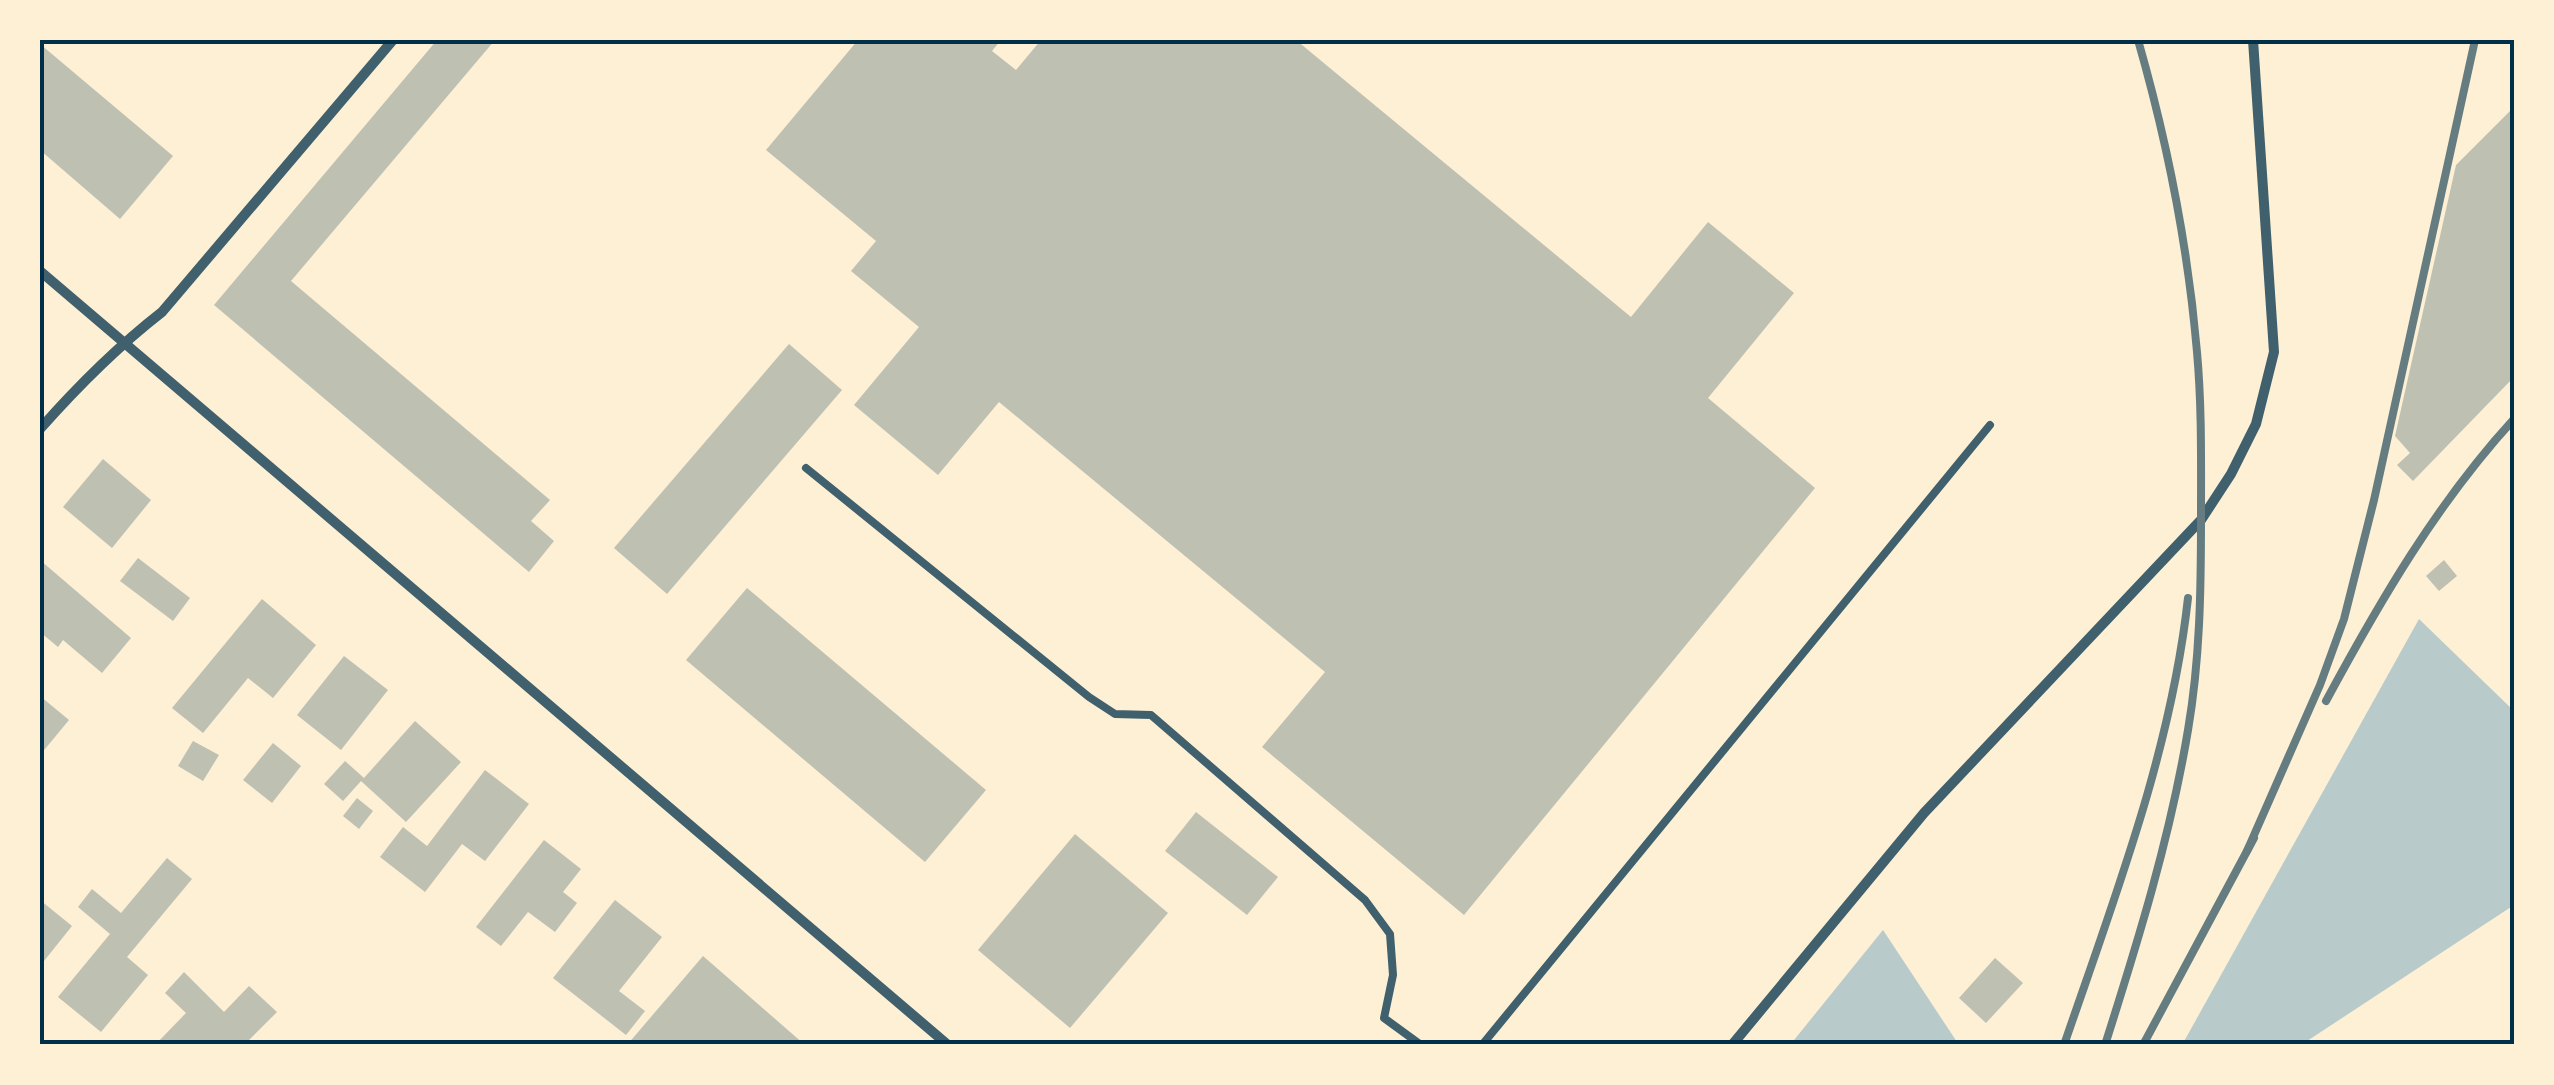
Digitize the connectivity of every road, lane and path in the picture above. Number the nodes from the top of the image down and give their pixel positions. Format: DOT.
graph roads {
  1 [pos="394,40"];
  2 [pos="2253,40"];
  3 [pos="40,270"];
  4 [pos="123,342"];
  5 [pos="1990,425"];
  6 [pos="40,428"];
  7 [pos="806,468"];
  8 [pos="948,1045"];
  9 [pos="1421,1045"];
  10 [pos="1482,1045"];
  11 [pos="1732,1045"];
  1 -- 4 [label="street"];
  2 -- 11 [label="street"];
  3 -- 4 [label="street"];
  4 -- 6 [label="street"];
  4 -- 8 [label="street"];
  5 -- 10 [label="lane"];
  7 -- 9 [label="lane"];
}
